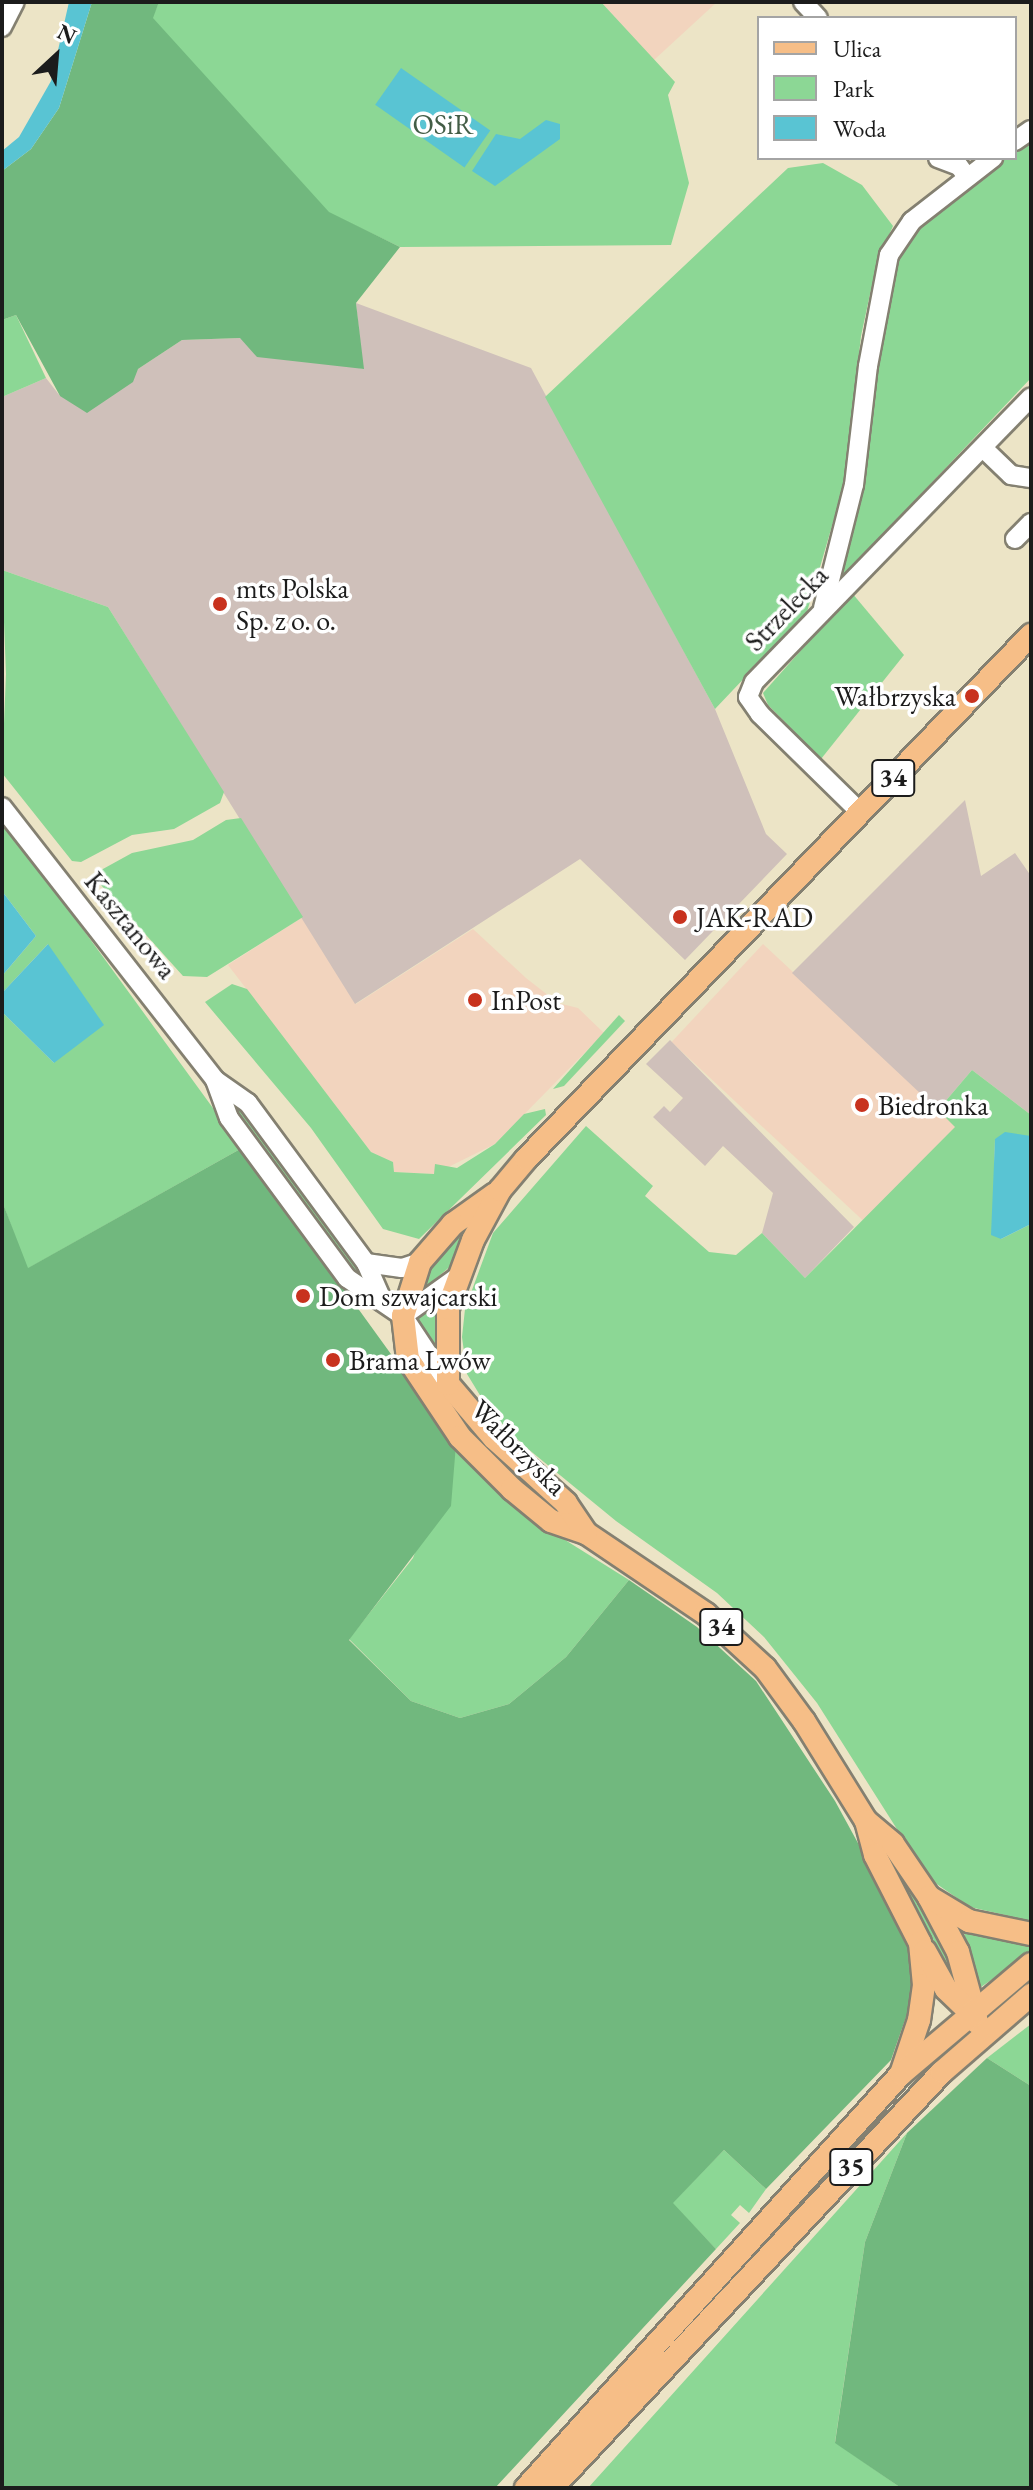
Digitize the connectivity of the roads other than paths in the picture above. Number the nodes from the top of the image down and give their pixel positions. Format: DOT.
graph roads {
  1 [pos="15,2"];
  2 [pos="2,27"];
  3 [pos="943,160"];
  4 [pos="990,160"];
  5 [pos="967,177"];
  6 [pos="1031,397"];
  7 [pos="983,448"];
  8 [pos="1031,478"];
  9 [pos="1031,523"];
  10 [pos="1015,539"];
  11 [pos="823,608"];
  12 [pos="1031,635"];
  13 [pos="2,807"];
  14 [pos="860,812"];
  15 [pos="215,1080"];
  16 [pos="500,1190"];
  17 [pos="420,1262"];
  18 [pos="366,1263"];
  19 [pos="456,1278"];
  20 [pos="393,1310"];
  21 [pos="448,1384"];
  22 [pos="586,1533"];
  23 [pos="866,1821"];
  24 [pos="929,1897"];
  25 [pos="1031,1934"];
  26 [pos="920,1943"];
  27 [pos="1031,1964"];
  28 [pos="1031,1995"];
  29 [pos="970,2012"];
  30 [pos="984,2033"];
  31 [pos="901,2074"];
  32 [pos="526,2488"];
  33 [pos="552,2488"];
  1 -- 2 [label="street"];
  3 -- 5 [label="street"];
  4 -- 5 [label="street"];
  5 -- 11 [label="street"];
  6 -- 7 [label="street, Strzelecka"];
  7 -- 8 [label="street"];
  7 -- 11 [label="street, Strzelecka"];
  9 -- 10 [label="street"];
  11 -- 14 [label="street, Strzelecka"];
  12 -- 14 [label="main road, Wałbrzyska / 34"];
  13 -- 15 [label="street, Kasztanowa"];
  14 -- 16 [label="main road, Wałbrzyska / 34"];
  15 -- 18 [label="street, Kasztanowa"];
  15 -- 20 [label="street, Kasztanowa"];
  16 -- 17 [label="main road, Wałbrzyska / 34"];
  16 -- 19 [label="main road, Wałbrzyska / 34"];
  17 -- 18 [label="street"];
  17 -- 20 [label="main road, Wałbrzyska / 34"];
  18 -- 20 [label="street, Kasztanowa"];
  19 -- 20 [label="street"];
  19 -- 21 [label="main road, Wałbrzyska / 34"];
  20 -- 21 [label="street, Kasztanowa"];
  20 -- 22 [label="main road, Wałbrzyska / 34"];
  21 -- 22 [label="main road, Wałbrzyska / 34"];
  22 -- 23 [label="main road, Wałbrzyska / 34"];
  23 -- 24 [label="main road, Wałbrzyska / 34"];
  23 -- 26 [label="main road, Wałbrzyska / 34"];
  24 -- 25 [label="main road"];
  24 -- 29 [label="main road, Wałbrzyska / 34"];
  26 -- 29 [label="main road"];
  26 -- 31 [label="main road, Wałbrzyska / 34"];
  27 -- 29 [label="main road, 35"];
  28 -- 30 [label="main road, 35"];
  29 -- 30 [label="main road, Wałbrzyska / 34"];
  29 -- 31 [label="main road, 35"];
  30 -- 33 [label="main road, 35"];
  31 -- 32 [label="main road, 35"];
}
